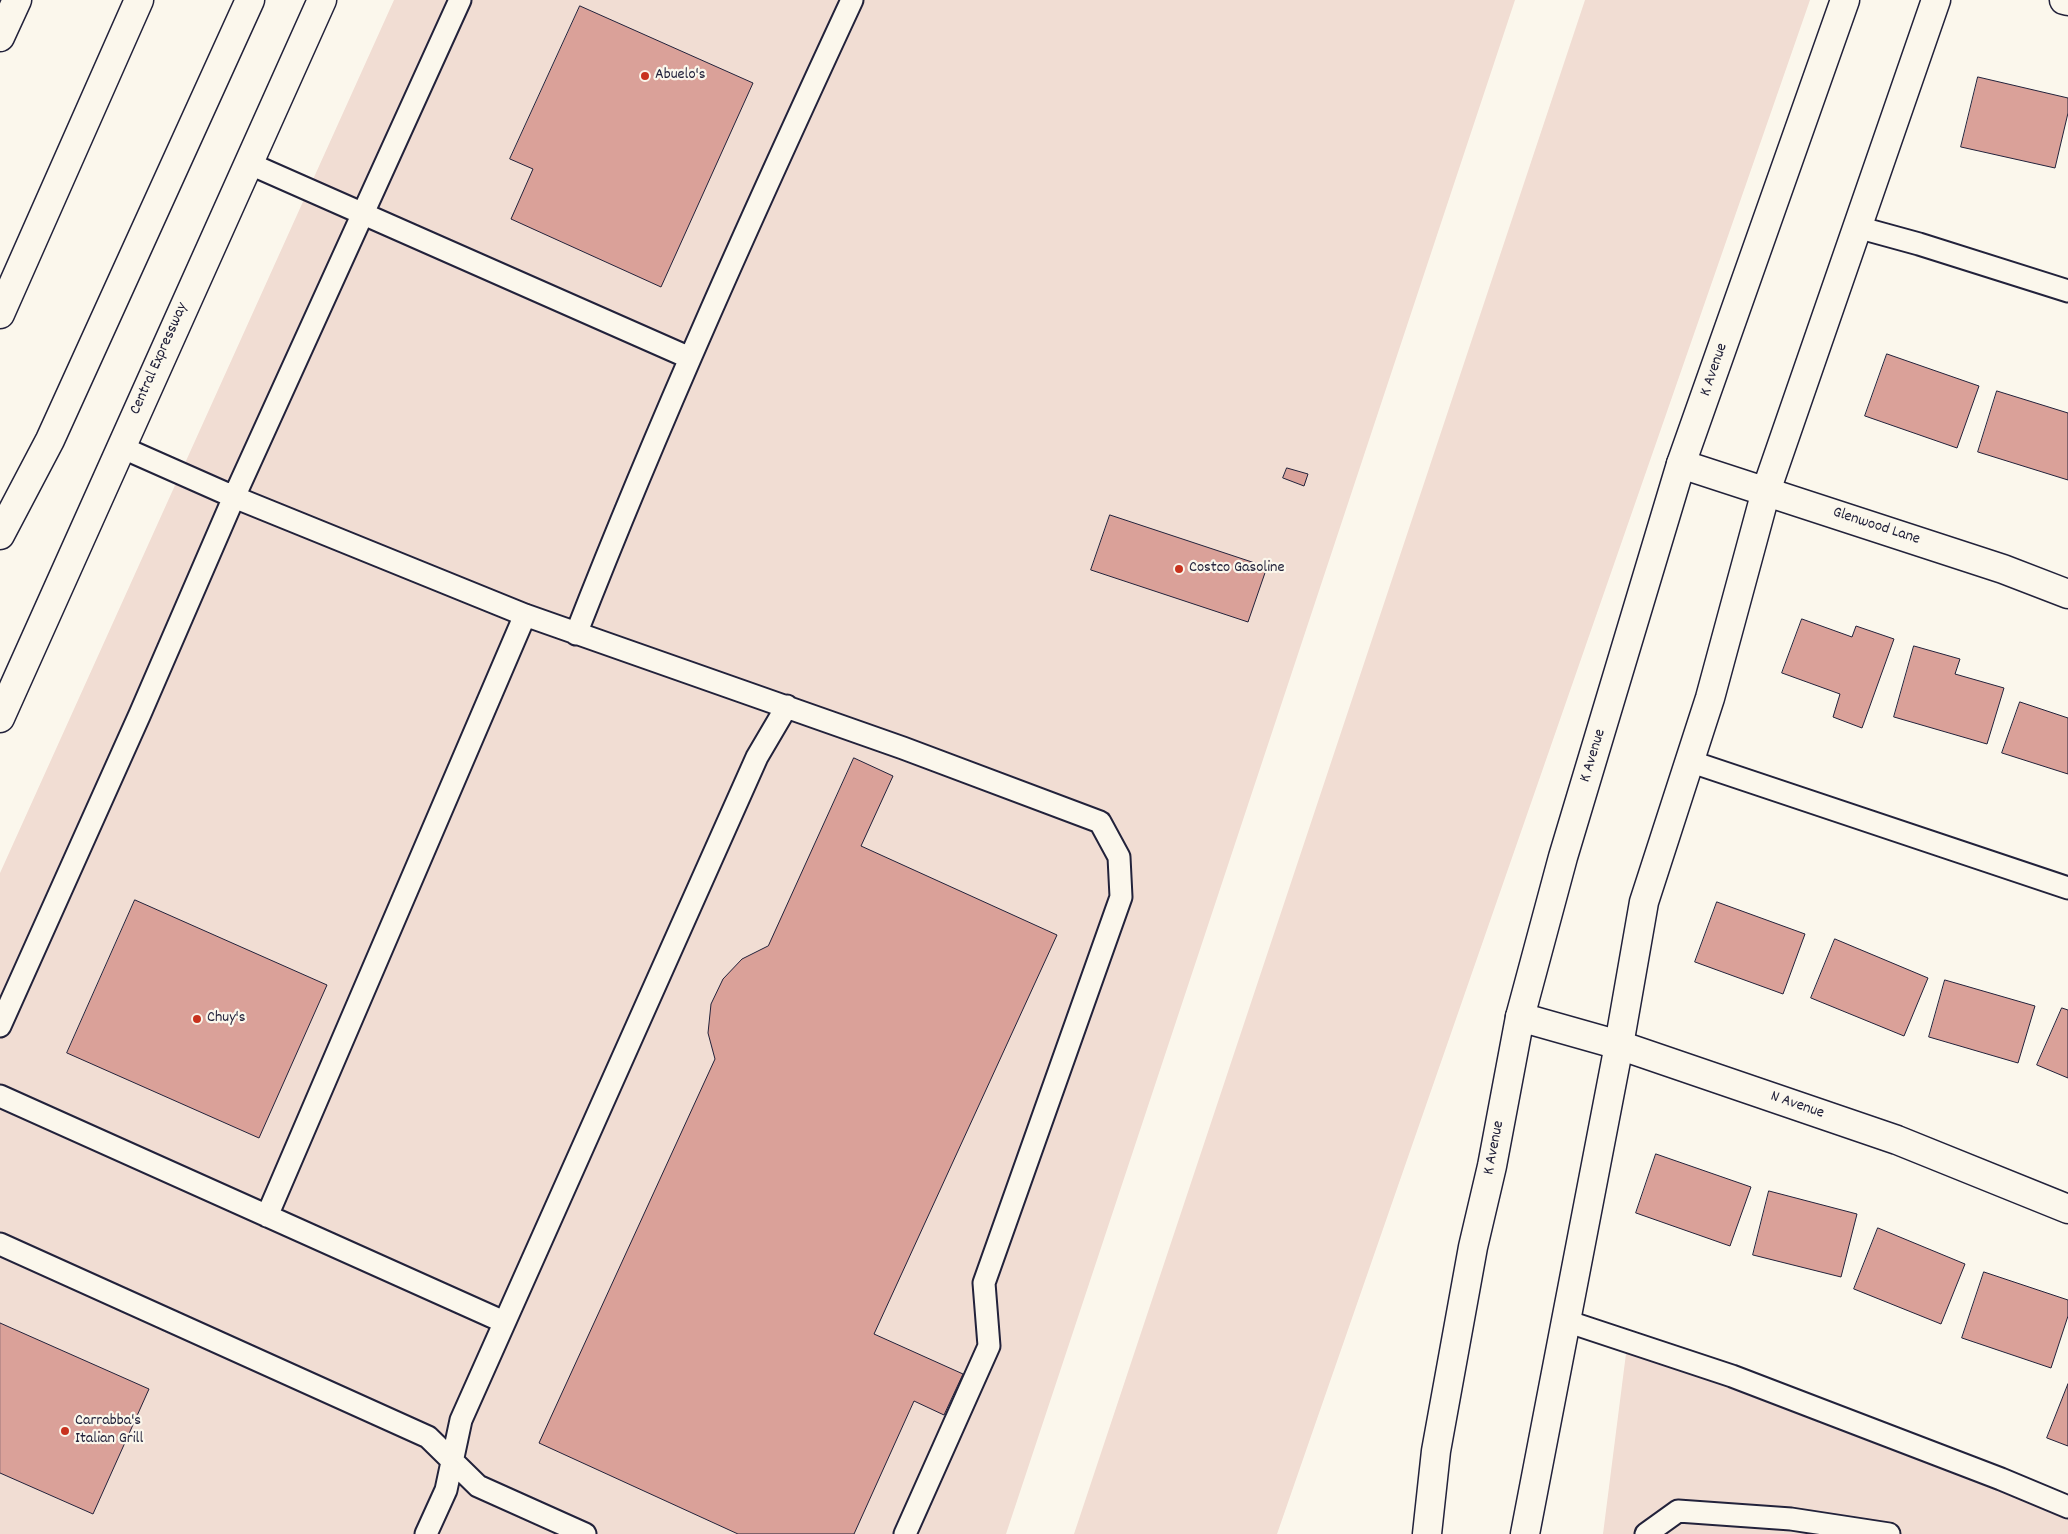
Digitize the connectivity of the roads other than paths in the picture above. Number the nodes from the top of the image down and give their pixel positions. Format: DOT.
graph roads {
  1 [pos="17,0"];
  2 [pos="139,0"];
  3 [pos="250,0"];
  4 [pos="322,0"];
  5 [pos="460,0"];
  6 [pos="852,0"];
  7 [pos="1845,0"];
  8 [pos="1936,0"];
  9 [pos="2064,0"];
  10 [pos="2068,1"];
  11 [pos="0,37"];
  12 [pos="248,163"];
  13 [pos="362,214"];
  14 [pos="1857,226"];
  15 [pos="2068,291"];
  16 [pos="0,314"];
  17 [pos="690,358"];
  18 [pos="121,447"];
  19 [pos="1681,464"];
  20 [pos="1766,490"];
  21 [pos="234,497"];
  22 [pos="0,536"];
  23 [pos="2068,594"];
  24 [pos="525,615"];
  25 [pos="576,634"];
  26 [pos="787,706"];
  27 [pos="0,718"];
  28 [pos="1689,761"];
  29 [pos="2068,888"];
  30 [pos="1520,1017"];
  31 [pos="0,1026"];
  32 [pos="1619,1045"];
  33 [pos="0,1096"];
  34 [pos="2068,1210"];
  35 [pos="266,1216"];
  36 [pos="0,1244"];
  37 [pos="1566,1321"];
  38 [pos="504,1322"];
  39 [pos="452,1460"];
  40 [pos="2068,1507"];
  41 [pos="426,1534"];
  42 [pos="585,1534"];
  43 [pos="905,1534"];
  44 [pos="1427,1534"];
  45 [pos="1525,1534"];
  46 [pos="1646,1534"];
  47 [pos="1890,1534"];
  1 -- 11 [label="main road"];
  2 -- 16 [label="main road"];
  3 -- 22 [label="main road"];
  4 -- 12 [label="main road, Central Expressway"];
  5 -- 13 [label="lane"];
  6 -- 17 [label="lane"];
  7 -- 19 [label="main road, K Avenue"];
  8 -- 14 [label="main road"];
  9 -- 10 [label="main road"];
  12 -- 13 [label="lane"];
  12 -- 18 [label="main road, Central Expressway"];
  13 -- 17 [label="lane"];
  13 -- 21 [label="lane"];
  14 -- 15 [label="lane"];
  14 -- 20 [label="main road"];
  17 -- 25 [label="lane"];
  18 -- 21 [label="lane"];
  18 -- 27 [label="main road, Central Expressway"];
  19 -- 20 [label="main road, Glenwood Lane"];
  19 -- 30 [label="main road, K Avenue"];
  20 -- 23 [label="main road, Glenwood Lane"];
  20 -- 28 [label="main road"];
  21 -- 24 [label="lane"];
  21 -- 31 [label="lane"];
  24 -- 25 [label="lane"];
  24 -- 35 [label="lane"];
  25 -- 26 [label="lane"];
  26 -- 38 [label="lane"];
  26 -- 43 [label="lane"];
  28 -- 29 [label="lane"];
  28 -- 32 [label="main road"];
  30 -- 32 [label="main road, N Avenue"];
  30 -- 44 [label="main road, K Avenue"];
  32 -- 34 [label="main road, N Avenue"];
  32 -- 37 [label="main road"];
  33 -- 35 [label="lane"];
  35 -- 38 [label="lane"];
  36 -- 39 [label="lane"];
  37 -- 40 [label="lane"];
  37 -- 45 [label="main road"];
  38 -- 39 [label="lane"];
  39 -- 41 [label="lane"];
  39 -- 42 [label="lane"];
  46 -- 47 [label="lane"];
}
